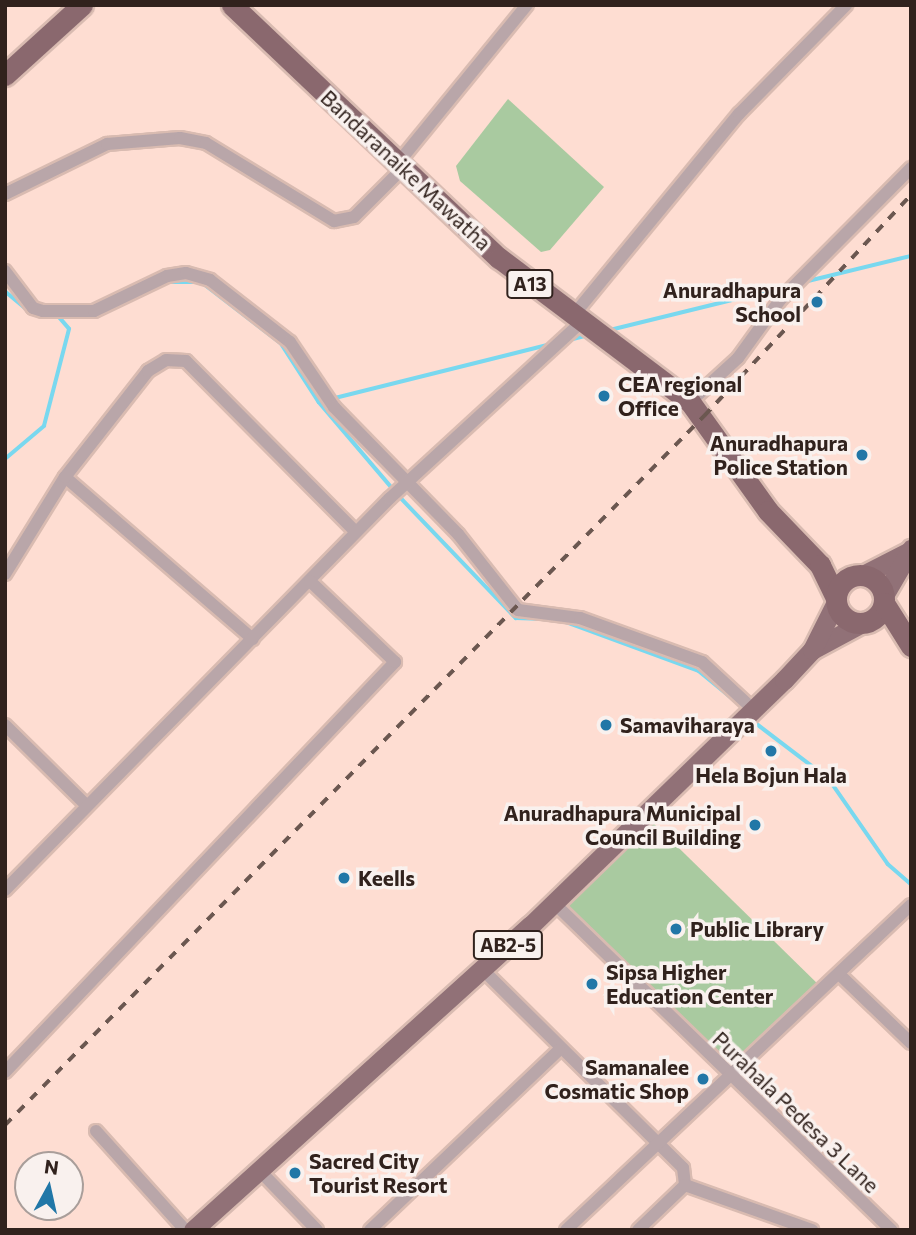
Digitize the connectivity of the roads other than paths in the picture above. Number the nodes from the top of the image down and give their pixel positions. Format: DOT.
graph roads {
  1 [pos="82,5"];
  2 [pos="232,5"];
  3 [pos="527,5"];
  4 [pos="846,5"];
  5 [pos="5,75"];
  6 [pos="401,166"];
  7 [pos="911,168"];
  8 [pos="5,194"];
  9 [pos="5,271"];
  10 [pos="576,320"];
  11 [pos="690,402"];
  12 [pos="65,477"];
  13 [pos="398,491"];
  14 [pos="356,532"];
  15 [pos="909,550"];
  16 [pos="820,565"];
  17 [pos="5,574"];
  18 [pos="858,574"];
  19 [pos="310,581"];
  20 [pos="885,598"];
  21 [pos="835,600"];
  22 [pos="865,623"];
  23 [pos="253,639"];
  24 [pos="911,648"];
  25 [pos="812,650"];
  26 [pos="753,709"];
  27 [pos="5,725"];
  28 [pos="87,806"];
  29 [pos="5,890"];
  30 [pos="554,903"];
  31 [pos="911,905"];
  32 [pos="482,968"];
  33 [pos="841,975"];
  34 [pos="911,1043"];
  35 [pos="559,1050"];
  36 [pos="5,1072"];
  37 [pos="731,1078"];
  38 [pos="96,1131"];
  39 [pos="662,1142"];
  40 [pos="260,1171"];
  41 [pos="685,1185"];
  42 [pos="185,1230"];
  43 [pos="193,1230"];
  44 [pos="317,1230"];
  45 [pos="370,1230"];
  46 [pos="566,1230"];
  47 [pos="638,1230"];
  48 [pos="812,1230"];
  49 [pos="892,1230"];
  1 -- 5 [label="highway"];
  2 -- 6 [label="highway, Bandaranaike Mawatha / A13"];
  3 -- 6 [label="street"];
  4 -- 10 [label="street"];
  6 -- 8 [label="street"];
  6 -- 10 [label="highway, Bandaranaike Mawatha / A13"];
  7 -- 11 [label="street"];
  9 -- 13 [label="street"];
  10 -- 11 [label="highway, Bandaranaike Mawatha / A13"];
  10 -- 13 [label="street"];
  11 -- 16 [label="highway, Bandaranaike Mawatha / A13"];
  12 -- 14 [label="street"];
  12 -- 17 [label="street"];
  12 -- 23 [label="street"];
  13 -- 14 [label="street"];
  13 -- 26 [label="street"];
  14 -- 19 [label="street"];
  15 -- 18 [label="main road"];
  15 -- 20 [label="main road"];
  16 -- 18 [label="highway"];
  16 -- 21 [label="highway, Bandaranaike Mawatha / A13"];
  18 -- 20 [label="highway"];
  18 -- 21 [label="highway"];
  19 -- 23 [label="street"];
  19 -- 36 [label="street"];
  20 -- 22 [label="highway"];
  20 -- 24 [label="highway"];
  21 -- 22 [label="highway"];
  21 -- 25 [label="main road, AB2-5"];
  22 -- 24 [label="highway"];
  22 -- 25 [label="main road, AB2-5"];
  23 -- 28 [label="street"];
  25 -- 26 [label="main road, AB2-5"];
  26 -- 30 [label="main road, AB2-5"];
  27 -- 28 [label="street"];
  28 -- 29 [label="street"];
  30 -- 32 [label="main road, AB2-5"];
  30 -- 37 [label="street, Purahala Pedesa 3 Lane"];
  31 -- 33 [label="street"];
  32 -- 35 [label="street"];
  32 -- 40 [label="main road, AB2-5"];
  33 -- 34 [label="street"];
  33 -- 37 [label="street"];
  35 -- 39 [label="street"];
  35 -- 45 [label="street"];
  37 -- 39 [label="street"];
  37 -- 49 [label="street, Purahala Pedesa 3 Lane"];
  38 -- 42 [label="street"];
  39 -- 41 [label="street"];
  39 -- 46 [label="street"];
  40 -- 43 [label="main road, AB2-5"];
  40 -- 44 [label="street"];
  41 -- 47 [label="street"];
  41 -- 48 [label="street"];
}
